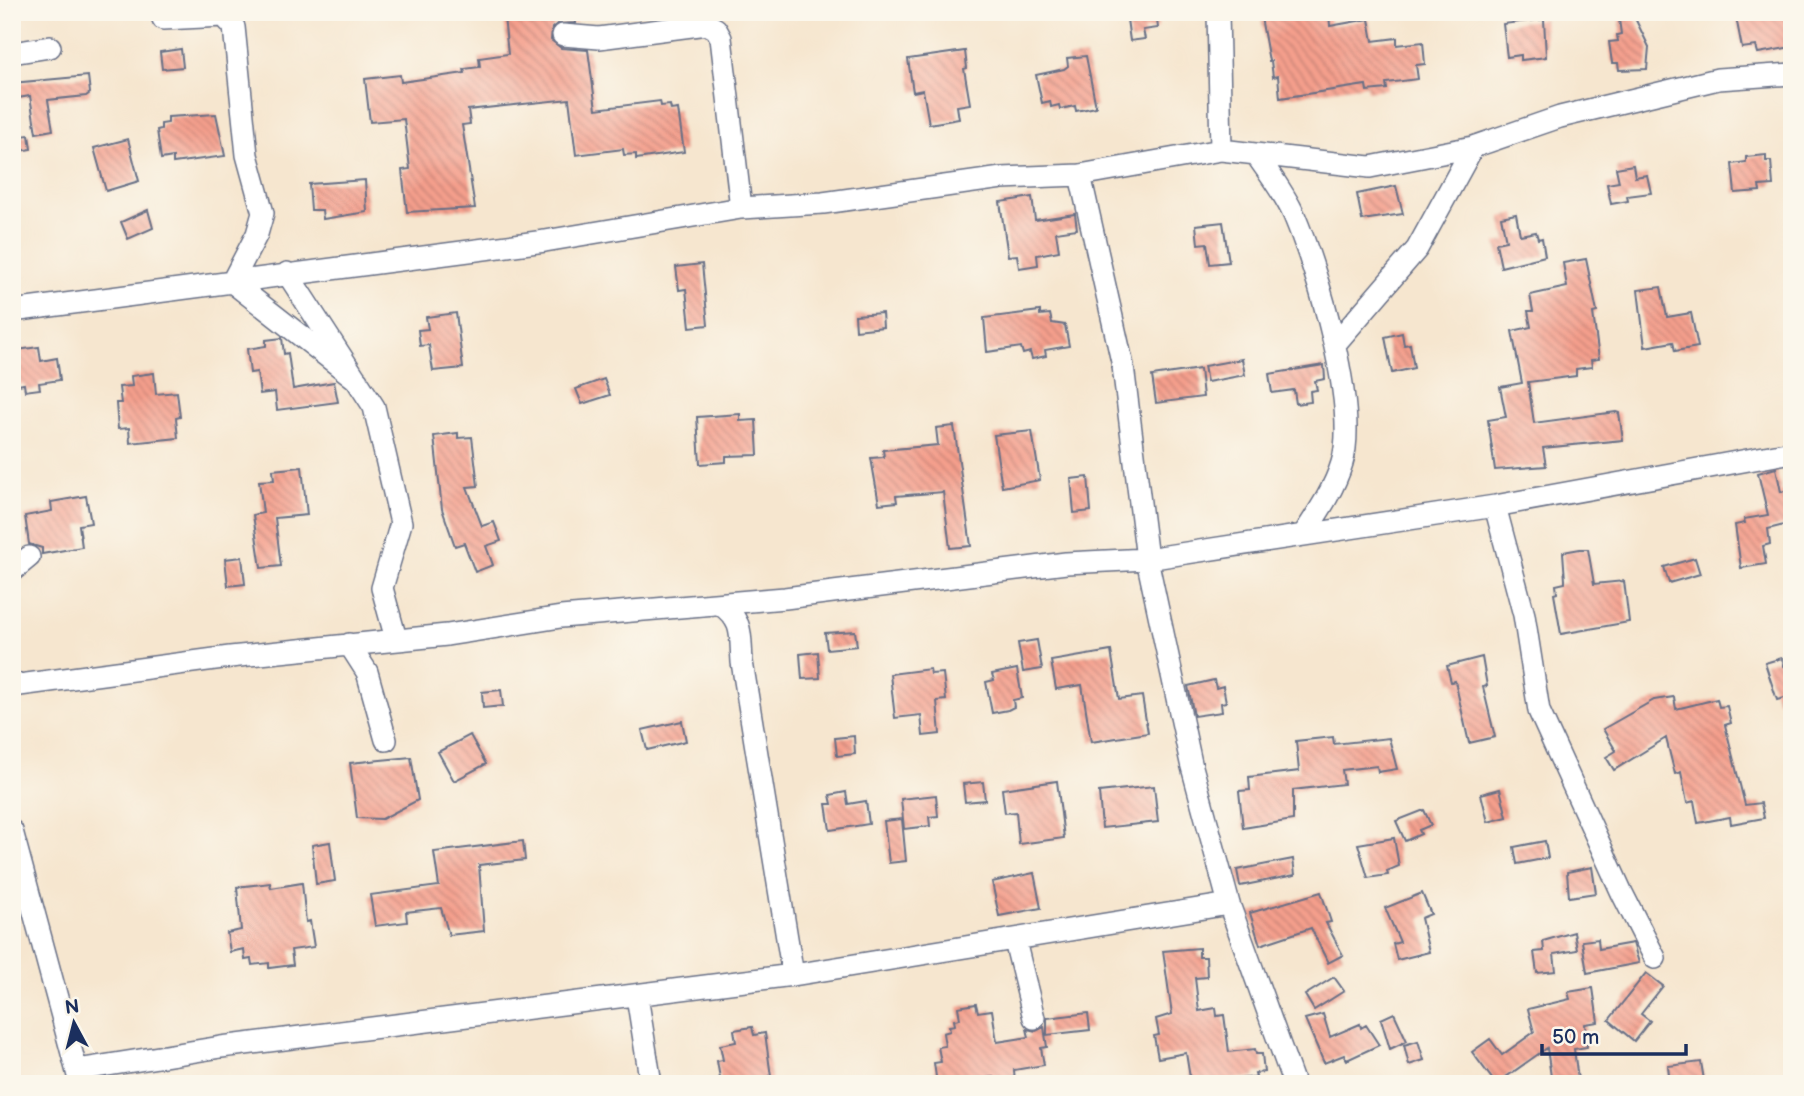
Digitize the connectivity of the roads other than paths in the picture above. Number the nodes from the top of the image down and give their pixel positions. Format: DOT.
graph roads {
  1 [pos="1218,12"];
  2 [pos="163,19"];
  3 [pos="563,35"];
  4 [pos="50,47"];
  5 [pos="12,53"];
  6 [pos="1792,74"];
  7 [pos="1473,147"];
  8 [pos="1221,150"];
  9 [pos="1257,156"];
  10 [pos="1080,174"];
  11 [pos="741,208"];
  12 [pos="287,273"];
  13 [pos="232,282"];
  14 [pos="12,311"];
  15 [pos="1336,343"];
  16 [pos="357,380"];
  17 [pos="1792,452"];
  18 [pos="1495,506"];
  19 [pos="1304,534"];
  20 [pos="29,557"];
  21 [pos="1147,559"];
  22 [pos="12,571"];
  23 [pos="720,604"];
  24 [pos="396,639"];
  25 [pos="349,644"];
  26 [pos="12,686"];
  27 [pos="386,740"];
  28 [pos="12,831"];
  29 [pos="18,880"];
  30 [pos="1229,904"];
  31 [pos="1015,941"];
  32 [pos="1655,958"];
  33 [pos="793,975"];
  34 [pos="637,996"];
  35 [pos="1034,1018"];
  36 [pos="78,1077"];
  37 [pos="651,1084"];
  38 [pos="1294,1084"];
  1 -- 8 [label="street"];
  2 -- 13 [label="street"];
  3 -- 11 [label="street"];
  4 -- 5 [label="street"];
  6 -- 7 [label="street"];
  7 -- 9 [label="street"];
  7 -- 15 [label="street"];
  8 -- 9 [label="street"];
  8 -- 10 [label="street"];
  9 -- 15 [label="street"];
  10 -- 11 [label="street"];
  10 -- 21 [label="street"];
  11 -- 12 [label="street"];
  12 -- 13 [label="street"];
  12 -- 16 [label="street"];
  13 -- 14 [label="street"];
  13 -- 16 [label="street"];
  15 -- 19 [label="street"];
  16 -- 24 [label="street"];
  17 -- 18 [label="street"];
  18 -- 19 [label="street"];
  18 -- 32 [label="street"];
  19 -- 21 [label="street"];
  20 -- 22 [label="street"];
  21 -- 23 [label="street"];
  21 -- 30 [label="street"];
  23 -- 24 [label="street"];
  23 -- 33 [label="street"];
  24 -- 25 [label="street"];
  25 -- 26 [label="street"];
  25 -- 27 [label="street"];
  28 -- 29 [label="street"];
  29 -- 36 [label="street"];
  30 -- 31 [label="street"];
  30 -- 38 [label="street"];
  31 -- 33 [label="street"];
  31 -- 35 [label="street"];
  33 -- 34 [label="street"];
  34 -- 36 [label="street"];
  34 -- 37 [label="street"];
}
